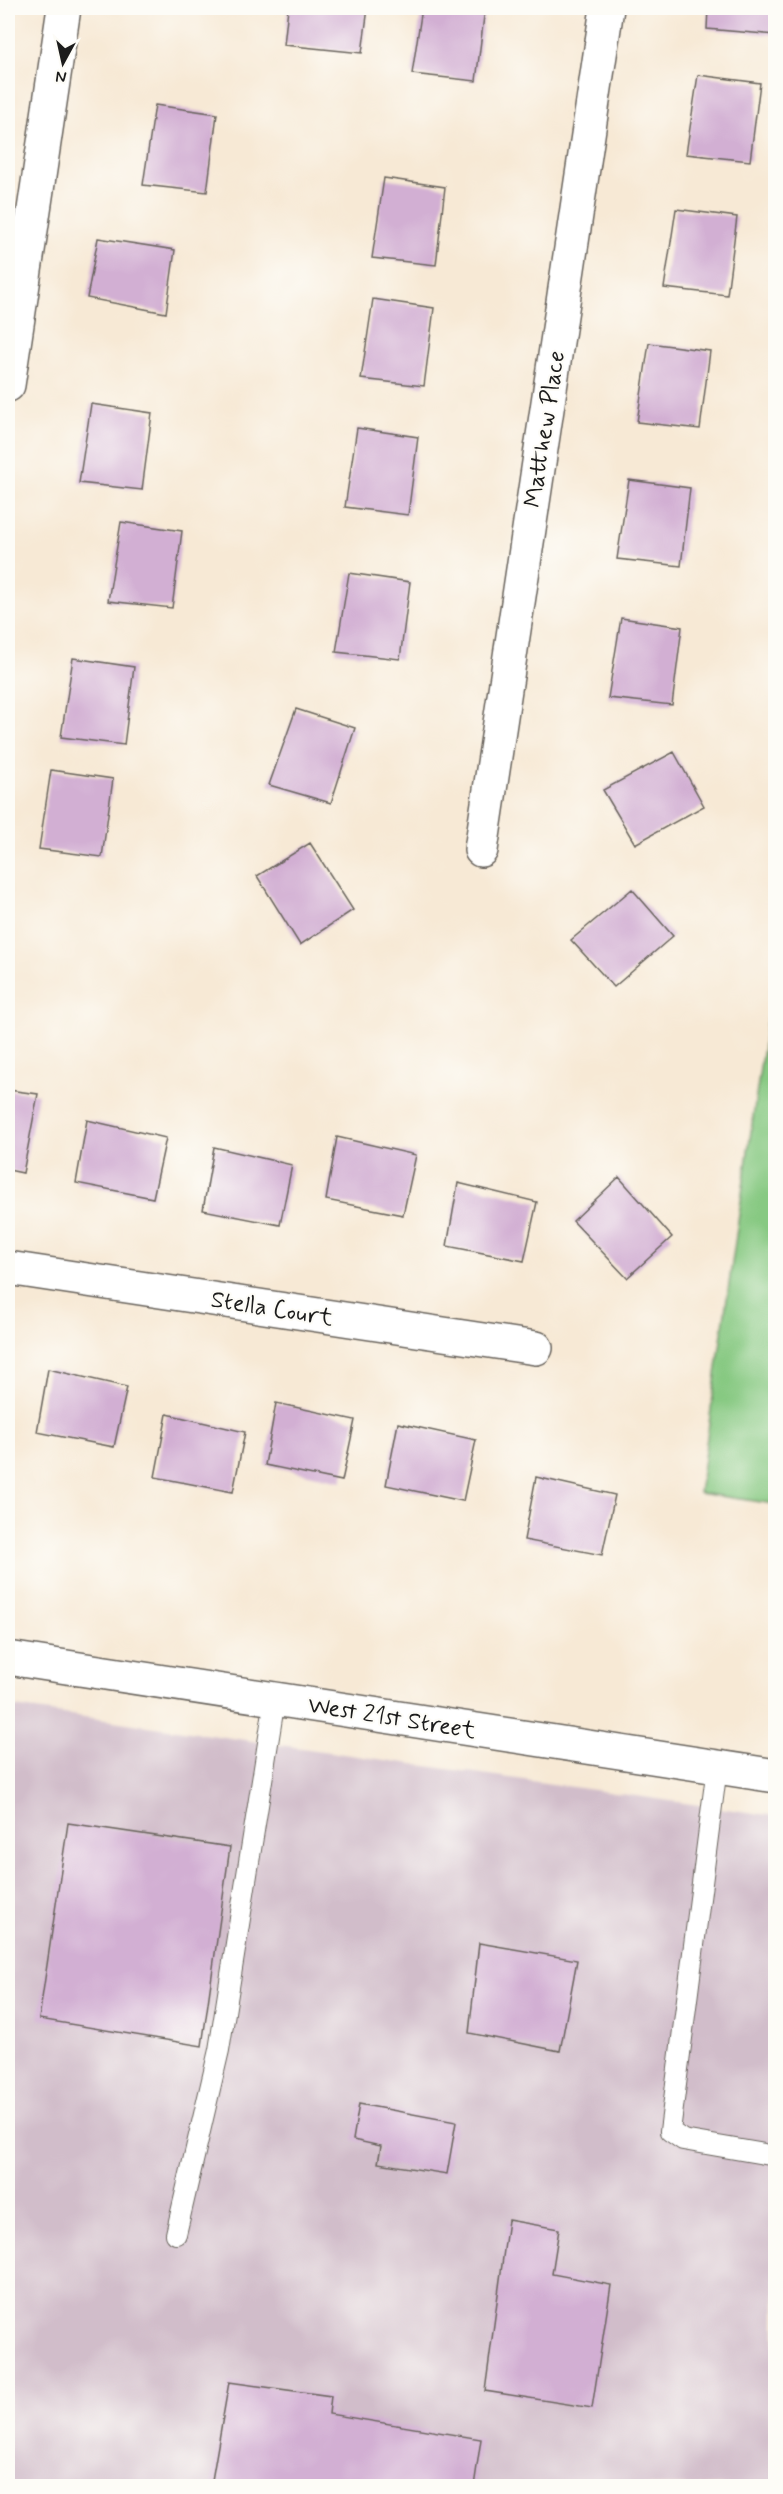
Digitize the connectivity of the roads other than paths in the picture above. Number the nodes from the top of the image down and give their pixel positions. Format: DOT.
graph roads {
  1 [pos="64,8"];
  2 [pos="607,8"];
  3 [pos="8,385"];
  4 [pos="481,850"];
  5 [pos="8,1268"];
  6 [pos="536,1348"];
  7 [pos="8,1658"];
  8 [pos="275,1699"];
  9 [pos="717,1767"];
  10 [pos="776,1776"];
  11 [pos="776,2156"];
  12 [pos="176,2234"];
  1 -- 3 [label="street"];
  2 -- 4 [label="street, Matthew Place"];
  5 -- 6 [label="street, Stella Court"];
  7 -- 8 [label="street, West 21st Street"];
  8 -- 9 [label="street, West 21st Street"];
  8 -- 12 [label="lane"];
  9 -- 10 [label="street, West 21st Street"];
  9 -- 11 [label="lane"];
}
